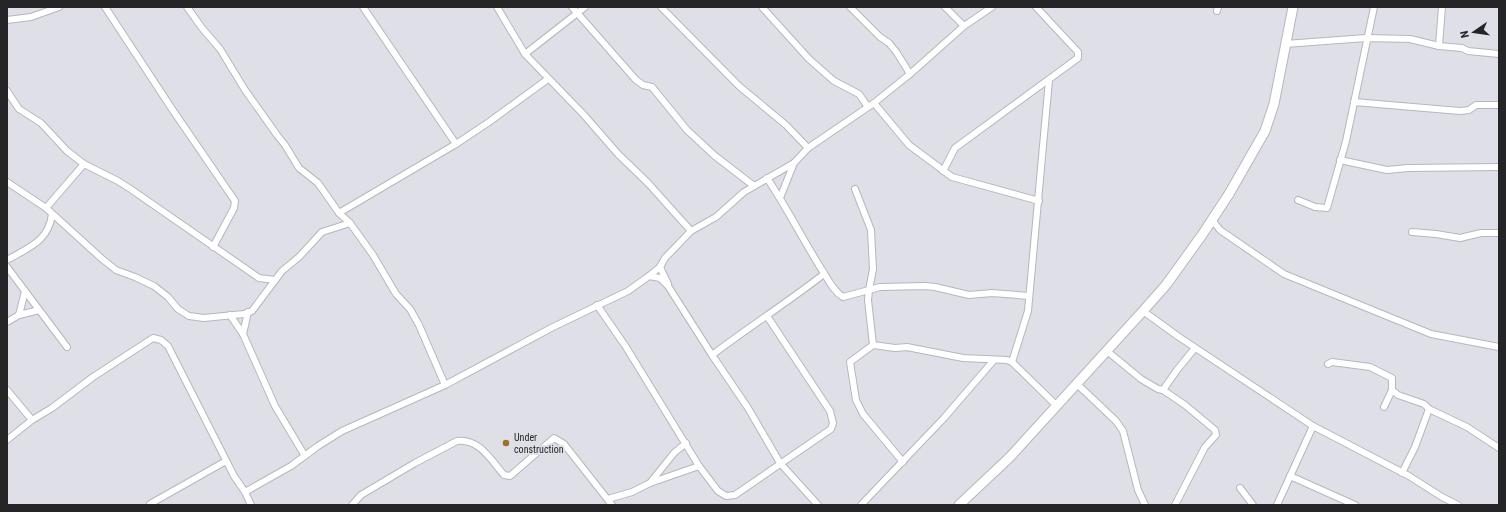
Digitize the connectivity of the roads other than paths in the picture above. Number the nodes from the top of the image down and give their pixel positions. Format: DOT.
graph roads {
  1 [pos="59,7"];
  2 [pos="105,7"];
  3 [pos="187,7"];
  4 [pos="363,7"];
  5 [pos="497,7"];
  6 [pos="572,7"];
  7 [pos="585,7"];
  8 [pos="661,7"];
  9 [pos="762,7"];
  10 [pos="850,7"];
  11 [pos="945,7"];
  12 [pos="992,7"];
  13 [pos="1036,7"];
  14 [pos="1293,7"];
  15 [pos="1374,7"];
  16 [pos="1442,7"];
  17 [pos="576,14"];
  18 [pos="7,20"];
  19 [pos="964,26"];
  20 [pos="1366,38"];
  21 [pos="1285,44"];
  22 [pos="1439,46"];
  23 [pos="525,54"];
  24 [pos="1499,54"];
  25 [pos="910,74"];
  26 [pos="548,79"];
  27 [pos="1049,80"];
  28 [pos="7,90"];
  29 [pos="1354,102"];
  30 [pos="871,105"];
  31 [pos="1499,105"];
  32 [pos="456,144"];
  33 [pos="808,148"];
  34 [pos="1340,160"];
  35 [pos="794,163"];
  36 [pos="84,164"];
  37 [pos="1499,167"];
  38 [pos="943,171"];
  39 [pos="767,178"];
  40 [pos="7,182"];
  41 [pos="754,186"];
  42 [pos="855,189"];
  43 [pos="780,198"];
  44 [pos="1298,200"];
  45 [pos="1039,201"];
  46 [pos="46,208"];
  47 [pos="339,212"];
  48 [pos="52,214"];
  49 [pos="1212,220"];
  50 [pos="350,223"];
  51 [pos="691,231"];
  52 [pos="1412,232"];
  53 [pos="1499,233"];
  54 [pos="213,246"];
  55 [pos="7,260"];
  56 [pos="7,267"];
  57 [pos="660,267"];
  58 [pos="824,274"];
  59 [pos="649,276"];
  60 [pos="275,280"];
  61 [pos="668,286"];
  62 [pos="868,290"];
  63 [pos="25,291"];
  64 [pos="1029,296"];
  65 [pos="598,305"];
  66 [pos="39,310"];
  67 [pos="248,312"];
  68 [pos="1143,312"];
  69 [pos="19,315"];
  70 [pos="230,315"];
  71 [pos="767,316"];
  72 [pos="7,322"];
  73 [pos="243,334"];
  74 [pos="873,345"];
  75 [pos="67,347"];
  76 [pos="1499,347"];
  77 [pos="1195,348"];
  78 [pos="1107,351"];
  79 [pos="712,355"];
  80 [pos="994,360"];
  81 [pos="1012,362"];
  82 [pos="1328,364"];
  83 [pos="1077,384"];
  84 [pos="445,385"];
  85 [pos="7,390"];
  86 [pos="1163,390"];
  87 [pos="1392,390"];
  88 [pos="1057,406"];
  89 [pos="1384,407"];
  90 [pos="1429,409"];
  91 [pos="32,420"];
  92 [pos="1313,426"];
  93 [pos="7,440"];
  94 [pos="686,443"];
  95 [pos="1499,448"];
  96 [pos="305,456"];
  97 [pos="226,461"];
  98 [pos="903,462"];
  99 [pos="780,463"];
  100 [pos="699,466"];
  101 [pos="1402,473"];
  102 [pos="1290,476"];
  103 [pos="650,483"];
  104 [pos="1240,488"];
  105 [pos="245,492"];
  106 [pos="608,499"];
  107 [pos="150,504"];
  108 [pos="251,505"];
  109 [pos="352,505"];
  110 [pos="612,505"];
  111 [pos="818,505"];
  112 [pos="861,505"];
  113 [pos="959,505"];
  114 [pos="1145,505"];
  115 [pos="1175,505"];
  116 [pos="1253,505"];
  117 [pos="1277,505"];
  118 [pos="1355,505"];
  119 [pos="1458,505"];
  1 -- 18 [label="street"];
  2 -- 54 [label="street"];
  3 -- 47 [label="street"];
  4 -- 32 [label="street"];
  5 -- 23 [label="street"];
  6 -- 17 [label="street"];
  7 -- 17 [label="street"];
  8 -- 33 [label="street"];
  9 -- 30 [label="street"];
  10 -- 25 [label="street"];
  11 -- 19 [label="street"];
  12 -- 19 [label="street"];
  13 -- 27 [label="street"];
  14 -- 21 [label="street"];
  15 -- 20 [label="street"];
  16 -- 22 [label="street"];
  17 -- 23 [label="street"];
  17 -- 41 [label="street"];
  19 -- 25 [label="street"];
  20 -- 21 [label="street"];
  20 -- 22 [label="street"];
  20 -- 29 [label="street"];
  21 -- 49 [label="street"];
  22 -- 24 [label="street"];
  23 -- 26 [label="street"];
  25 -- 30 [label="street"];
  26 -- 32 [label="street"];
  26 -- 51 [label="street"];
  27 -- 38 [label="street"];
  27 -- 45 [label="street"];
  28 -- 36 [label="street"];
  29 -- 31 [label="street"];
  29 -- 34 [label="street"];
  30 -- 33 [label="street"];
  30 -- 38 [label="street"];
  32 -- 47 [label="street"];
  33 -- 35 [label="street"];
  34 -- 37 [label="street"];
  34 -- 44 [label="street"];
  35 -- 39 [label="street"];
  35 -- 43 [label="street"];
  36 -- 46 [label="street"];
  36 -- 54 [label="street"];
  38 -- 45 [label="street"];
  39 -- 41 [label="street"];
  39 -- 43 [label="street"];
  40 -- 46 [label="street"];
  41 -- 51 [label="street"];
  42 -- 62 [label="street"];
  43 -- 58 [label="street"];
  45 -- 64 [label="street"];
  46 -- 48 [label="street"];
  47 -- 50 [label="street"];
  48 -- 55 [label="street"];
  48 -- 70 [label="street"];
  49 -- 68 [label="street"];
  49 -- 76 [label="street"];
  50 -- 60 [label="street"];
  50 -- 84 [label="street"];
  51 -- 57 [label="street"];
  52 -- 53 [label="street"];
  54 -- 60 [label="street"];
  56 -- 63 [label="street"];
  57 -- 59 [label="street"];
  57 -- 61 [label="street"];
  58 -- 62 [label="street"];
  58 -- 71 [label="street"];
  59 -- 61 [label="street"];
  59 -- 65 [label="street"];
  60 -- 67 [label="street"];
  61 -- 79 [label="street"];
  62 -- 64 [label="street"];
  62 -- 74 [label="street"];
  63 -- 66 [label="street"];
  63 -- 69 [label="street"];
  64 -- 81 [label="street"];
  65 -- 84 [label="street"];
  65 -- 94 [label="street"];
  66 -- 69 [label="street"];
  66 -- 75 [label="street"];
  67 -- 70 [label="street"];
  67 -- 73 [label="street"];
  68 -- 77 [label="street"];
  68 -- 78 [label="street"];
  69 -- 72 [label="street"];
  70 -- 73 [label="street"];
  71 -- 79 [label="street"];
  71 -- 99 [label="street"];
  73 -- 96 [label="street"];
  74 -- 80 [label="street"];
  74 -- 98 [label="street"];
  77 -- 86 [label="street"];
  77 -- 92 [label="street"];
  78 -- 83 [label="street"];
  78 -- 86 [label="street"];
  79 -- 99 [label="street"];
  80 -- 81 [label="street"];
  80 -- 98 [label="street"];
  81 -- 88 [label="street"];
  82 -- 87 [label="street"];
  83 -- 88 [label="street"];
  83 -- 114 [label="street"];
  84 -- 96 [label="street"];
  85 -- 91 [label="street"];
  86 -- 115 [label="street"];
  87 -- 89 [label="street"];
  87 -- 90 [label="street"];
  88 -- 113 [label="street"];
  90 -- 95 [label="street"];
  90 -- 101 [label="street"];
  91 -- 93 [label="street"];
  91 -- 97 [label="street"];
  92 -- 101 [label="street"];
  92 -- 102 [label="street"];
  94 -- 100 [label="street"];
  94 -- 103 [label="street"];
  96 -- 105 [label="street"];
  97 -- 105 [label="street"];
  97 -- 107 [label="street"];
  98 -- 112 [label="street"];
  99 -- 100 [label="street"];
  99 -- 111 [label="street"];
  100 -- 103 [label="street"];
  101 -- 119 [label="street"];
  102 -- 117 [label="street"];
  102 -- 118 [label="street"];
  103 -- 106 [label="street"];
  104 -- 116 [label="street"];
  105 -- 108 [label="street"];
  106 -- 109 [label="street"];
  106 -- 110 [label="street"];
}
